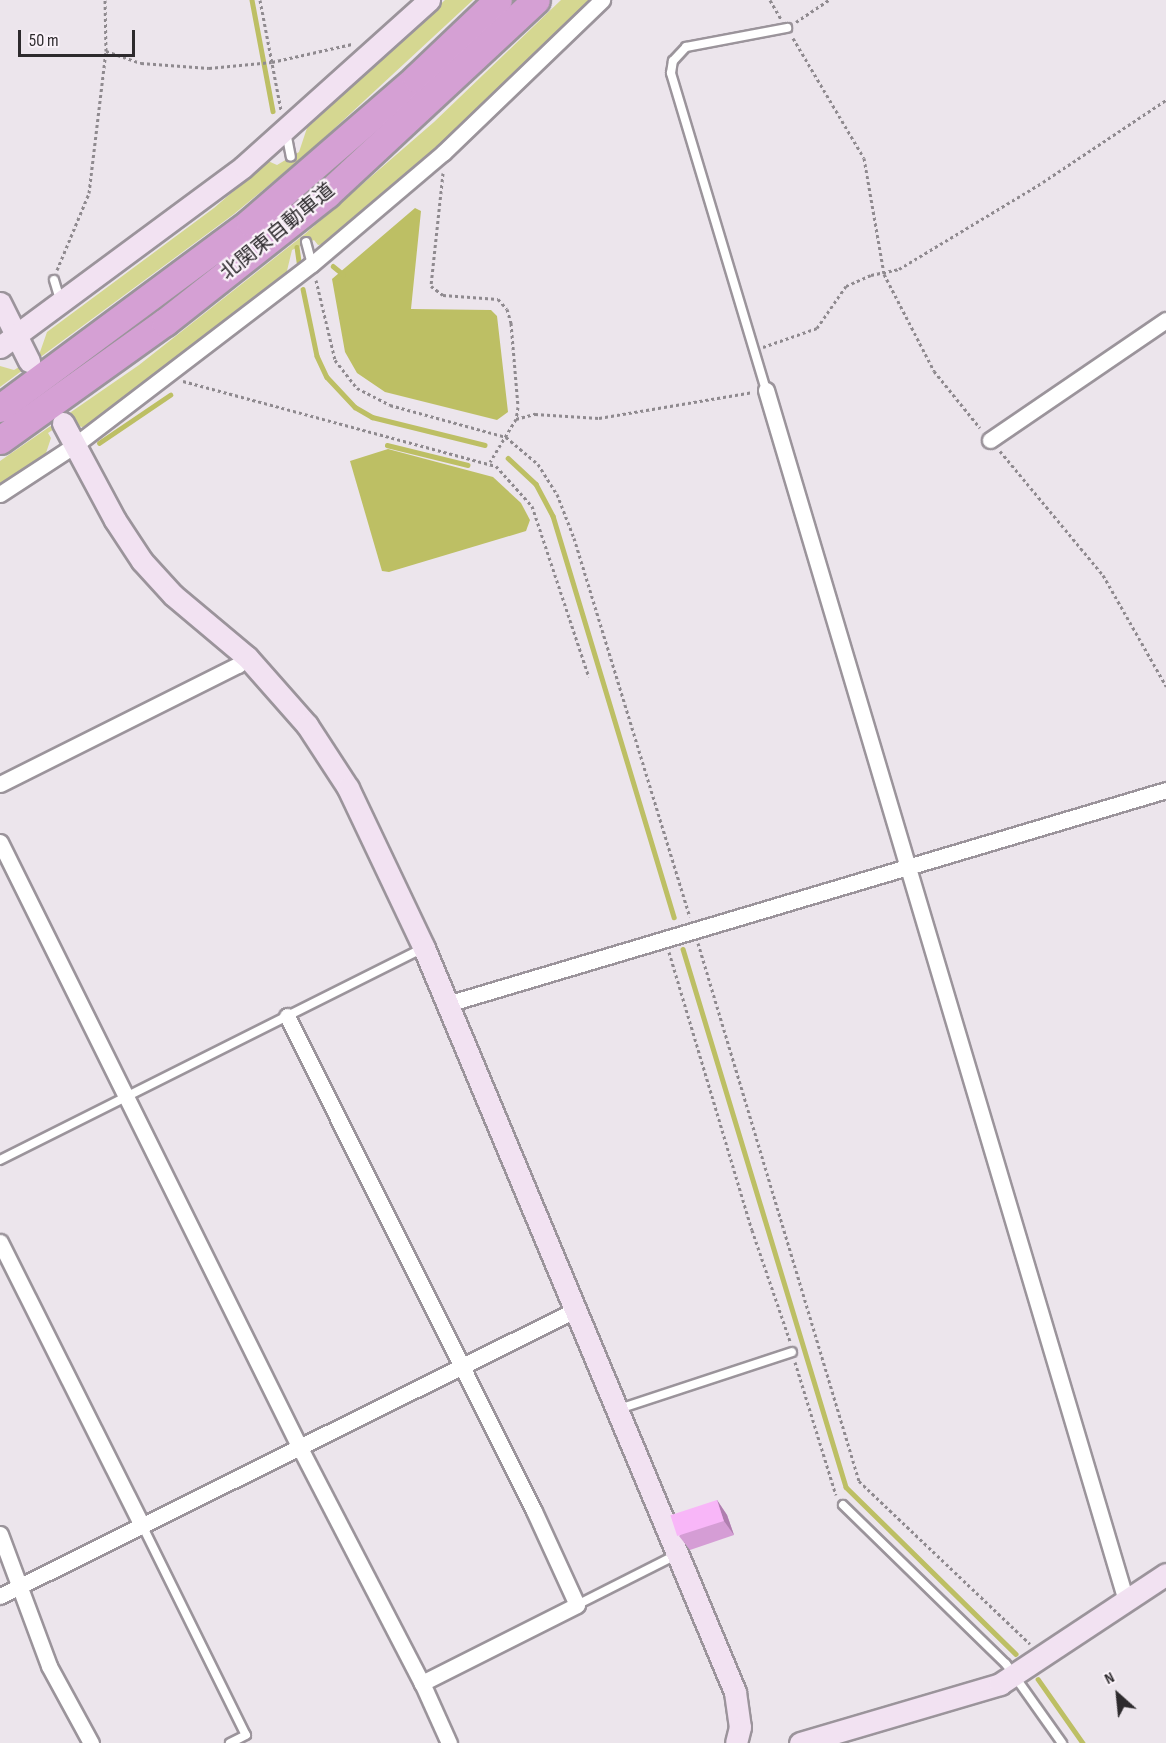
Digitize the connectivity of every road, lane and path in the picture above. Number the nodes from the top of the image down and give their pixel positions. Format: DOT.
graph roads {
  1 [pos="105,0"];
  2 [pos="260,0"];
  3 [pos="429,0"];
  4 [pos="498,0"];
  5 [pos="536,0"];
  6 [pos="602,0"];
  7 [pos="770,0"];
  8 [pos="829,0"];
  9 [pos="787,28"];
  10 [pos="106,51"];
  11 [pos="370,55"];
  12 [pos="270,62"];
  13 [pos="1166,100"];
  14 [pos="286,131"];
  15 [pos="443,153"];
  16 [pos="291,157"];
  17 [pos="306,242"];
  18 [pos="312,264"];
  19 [pos="885,274"];
  20 [pos="54,280"];
  21 [pos="0,303"];
  22 [pos="63,303"];
  23 [pos="1166,320"];
  24 [pos="9,341"];
  25 [pos="754,350"];
  26 [pos="29,361"];
  27 [pos="167,376"];
  28 [pos="765,390"];
  29 [pos="0,408"];
  30 [pos="516,418"];
  31 [pos="63,423"];
  32 [pos="506,437"];
  33 [pos="0,440"];
  34 [pos="990,440"];
  35 [pos="75,445"];
  36 [pos="490,462"];
  37 [pos="0,494"];
  38 [pos="247,657"];
  39 [pos="589,677"];
  40 [pos="1166,686"];
  41 [pos="0,784"];
  42 [pos="1166,790"];
  43 [pos="0,842"];
  44 [pos="906,865"];
  45 [pos="694,930"];
  46 [pos="666,938"];
  47 [pos="424,948"];
  48 [pos="447,1005"];
  49 [pos="287,1016"];
  50 [pos="125,1096"];
  51 [pos="0,1160"];
  52 [pos="0,1242"];
  53 [pos="573,1311"];
  54 [pos="792,1352"];
  55 [pos="462,1368"];
  56 [pos="615,1411"];
  57 [pos="300,1448"];
  58 [pos="843,1505"];
  59 [pos="142,1526"];
  60 [pos="0,1534"];
  61 [pos="676,1555"];
  62 [pos="1166,1574"];
  63 [pos="21,1588"];
  64 [pos="0,1596"];
  65 [pos="1126,1601"];
  66 [pos="577,1605"];
  67 [pos="1042,1658"];
  68 [pos="1014,1675"];
  69 [pos="422,1683"];
  70 [pos="91,1743"];
  71 [pos="230,1743"];
  72 [pos="448,1743"];
  73 [pos="736,1743"];
  74 [pos="800,1743"];
  75 [pos="1062,1743"];
  1 -- 10 [label="path"];
  2 -- 12 [label="path"];
  3 -- 11 [label="street"];
  4 -- 29 [label="highway, 北関東自動車道"];
  5 -- 33 [label="highway, 北関東自動車道"];
  6 -- 15 [label="street"];
  7 -- 9 [label="path"];
  8 -- 9 [label="path"];
  9 -- 19 [label="path"];
  9 -- 25 [label="lane"];
  10 -- 12 [label="path"];
  10 -- 20 [label="path"];
  11 -- 12 [label="path"];
  11 -- 14 [label="street"];
  12 -- 14 [label="path"];
  13 -- 19 [label="path"];
  14 -- 16 [label="lane"];
  14 -- 22 [label="street"];
  15 -- 18 [label="street"];
  15 -- 30 [label="path"];
  17 -- 18 [label="lane"];
  18 -- 27 [label="street"];
  18 -- 32 [label="path"];
  19 -- 25 [label="path"];
  19 -- 34 [label="path"];
  20 -- 22 [label="lane"];
  21 -- 24 [label="street"];
  22 -- 24 [label="street"];
  23 -- 34 [label="street"];
  24 -- 26 [label="street"];
  25 -- 28 [label="lane"];
  27 -- 35 [label="street"];
  27 -- 36 [label="path"];
  28 -- 30 [label="path"];
  28 -- 44 [label="street"];
  30 -- 32 [label="path"];
  31 -- 35 [label="street"];
  32 -- 36 [label="path"];
  32 -- 45 [label="path"];
  34 -- 40 [label="path"];
  35 -- 37 [label="street"];
  35 -- 38 [label="street"];
  36 -- 39 [label="path"];
  38 -- 41 [label="street"];
  38 -- 47 [label="street"];
  42 -- 44 [label="street"];
  43 -- 50 [label="street"];
  44 -- 45 [label="street"];
  44 -- 65 [label="street"];
  45 -- 46 [label="street"];
  45 -- 67 [label="path"];
  46 -- 48 [label="street"];
  46 -- 54 [label="path"];
  47 -- 48 [label="street"];
  47 -- 49 [label="lane"];
  48 -- 53 [label="street"];
  49 -- 50 [label="lane"];
  49 -- 55 [label="street"];
  50 -- 51 [label="lane"];
  50 -- 57 [label="street"];
  52 -- 59 [label="street"];
  53 -- 55 [label="street"];
  53 -- 56 [label="street"];
  54 -- 56 [label="lane"];
  54 -- 58 [label="path"];
  55 -- 57 [label="street"];
  55 -- 66 [label="street"];
  56 -- 61 [label="street"];
  57 -- 59 [label="street"];
  57 -- 69 [label="street"];
  58 -- 68 [label="lane"];
  59 -- 63 [label="street"];
  59 -- 71 [label="lane"];
  60 -- 63 [label="street"];
  61 -- 66 [label="lane"];
  61 -- 73 [label="street"];
  62 -- 65 [label="street"];
  63 -- 64 [label="street"];
  63 -- 70 [label="street"];
  65 -- 67 [label="street"];
  66 -- 69 [label="street"];
  67 -- 68 [label="street"];
  68 -- 74 [label="street"];
  68 -- 75 [label="lane"];
  69 -- 72 [label="street"];
}
